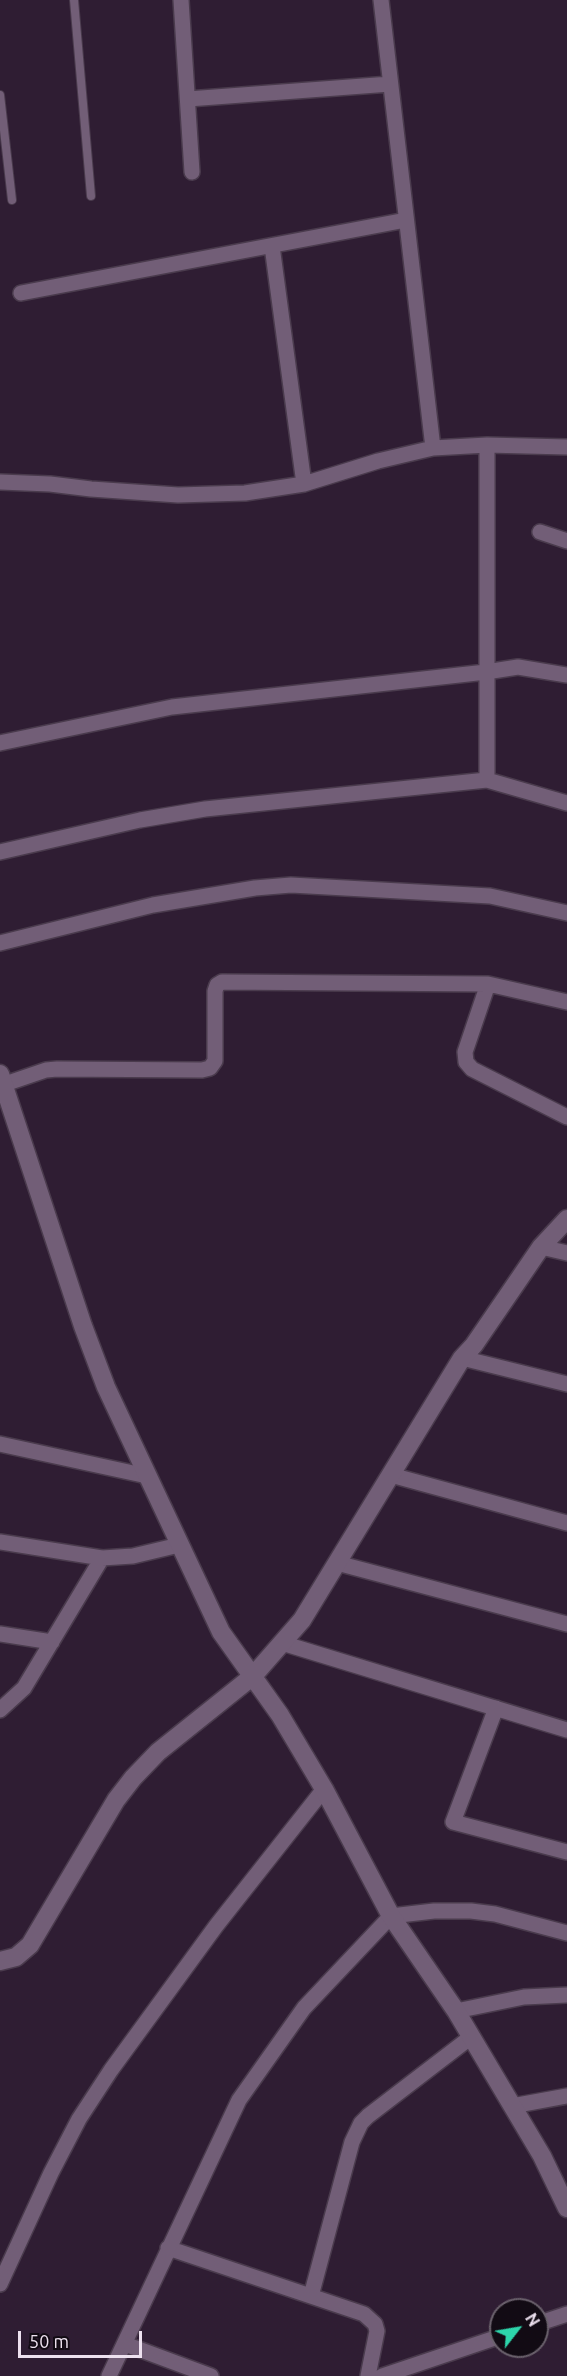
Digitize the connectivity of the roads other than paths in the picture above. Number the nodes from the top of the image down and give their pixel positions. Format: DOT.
graph roads {
  1 [pos="74,0"];
  2 [pos="181,0"];
  3 [pos="381,0"];
  4 [pos="390,84"];
  5 [pos="0,95"];
  6 [pos="188,99"];
  7 [pos="192,172"];
  8 [pos="91,196"];
  9 [pos="12,200"];
  10 [pos="406,220"];
  11 [pos="272,246"];
  12 [pos="21,293"];
  13 [pos="487,445"];
  14 [pos="567,447"];
  15 [pos="433,448"];
  16 [pos="0,483"];
  17 [pos="304,484"];
  18 [pos="540,532"];
  19 [pos="567,541"];
  20 [pos="486,672"];
  21 [pos="567,675"];
  22 [pos="0,743"];
  23 [pos="487,780"];
  24 [pos="567,803"];
  25 [pos="0,852"];
  26 [pos="567,913"];
  27 [pos="0,943"];
  28 [pos="488,984"];
  29 [pos="567,1002"];
  30 [pos="2,1079"];
  31 [pos="567,1117"];
  32 [pos="567,1219"];
  33 [pos="541,1247"];
  34 [pos="567,1253"];
  35 [pos="462,1358"];
  36 [pos="567,1384"];
  37 [pos="0,1444"];
  38 [pos="391,1475"];
  39 [pos="147,1476"];
  40 [pos="567,1523"];
  41 [pos="0,1542"];
  42 [pos="180,1545"];
  43 [pos="102,1558"];
  44 [pos="337,1563"];
  45 [pos="567,1624"];
  46 [pos="0,1634"];
  47 [pos="52,1642"];
  48 [pos="282,1643"];
  49 [pos="253,1676"];
  50 [pos="496,1708"];
  51 [pos="0,1710"];
  52 [pos="567,1730"];
  53 [pos="324,1790"];
  54 [pos="567,1852"];
  55 [pos="392,1916"];
  56 [pos="567,1933"];
  57 [pos="0,1961"];
  58 [pos="567,1995"];
  59 [pos="456,2012"];
  60 [pos="471,2037"];
  61 [pos="567,2096"];
  62 [pos="512,2106"];
  63 [pos="566,2205"];
  64 [pos="168,2248"];
  65 [pos="0,2284"];
  66 [pos="311,2296"];
  67 [pos="567,2314"];
  68 [pos="549,2320"];
  69 [pos="489,2340"];
  70 [pos="125,2344"];
  71 [pos="109,2376"];
  72 [pos="211,2376"];
  73 [pos="368,2376"];
  74 [pos="382,2376"];
  1 -- 8 [label="lane"];
  2 -- 6 [label="street"];
  3 -- 4 [label="street"];
  4 -- 6 [label="street"];
  4 -- 10 [label="street"];
  5 -- 9 [label="lane"];
  6 -- 7 [label="street"];
  10 -- 11 [label="street"];
  10 -- 15 [label="street"];
  11 -- 12 [label="street"];
  11 -- 17 [label="street"];
  13 -- 14 [label="street"];
  13 -- 15 [label="street"];
  13 -- 20 [label="street"];
  15 -- 17 [label="street"];
  16 -- 17 [label="street"];
  18 -- 19 [label="street"];
  20 -- 21 [label="street"];
  20 -- 22 [label="street"];
  20 -- 23 [label="street"];
  23 -- 24 [label="street"];
  23 -- 25 [label="street"];
  26 -- 27 [label="street"];
  28 -- 29 [label="street"];
  28 -- 30 [label="street"];
  28 -- 31 [label="street"];
  30 -- 39 [label="street"];
  32 -- 33 [label="street"];
  33 -- 34 [label="street"];
  33 -- 35 [label="street"];
  35 -- 36 [label="street"];
  35 -- 38 [label="street"];
  37 -- 39 [label="street"];
  38 -- 40 [label="street"];
  38 -- 44 [label="street"];
  39 -- 42 [label="street"];
  41 -- 43 [label="street"];
  42 -- 43 [label="street"];
  42 -- 49 [label="street"];
  43 -- 47 [label="street"];
  44 -- 45 [label="street"];
  44 -- 48 [label="street"];
  46 -- 47 [label="street"];
  47 -- 51 [label="street"];
  48 -- 49 [label="street"];
  48 -- 50 [label="street"];
  49 -- 53 [label="street"];
  49 -- 57 [label="street"];
  50 -- 52 [label="street"];
  50 -- 54 [label="street"];
  53 -- 55 [label="street"];
  53 -- 65 [label="street"];
  55 -- 56 [label="street"];
  55 -- 59 [label="street"];
  55 -- 64 [label="street"];
  58 -- 59 [label="street"];
  59 -- 60 [label="street"];
  60 -- 62 [label="street"];
  60 -- 66 [label="street"];
  61 -- 62 [label="street"];
  62 -- 63 [label="street"];
  64 -- 66 [label="street"];
  64 -- 70 [label="street"];
  66 -- 73 [label="street"];
  67 -- 68 [label="street"];
  69 -- 74 [label="street"];
  70 -- 71 [label="street"];
  70 -- 72 [label="street"];
}
